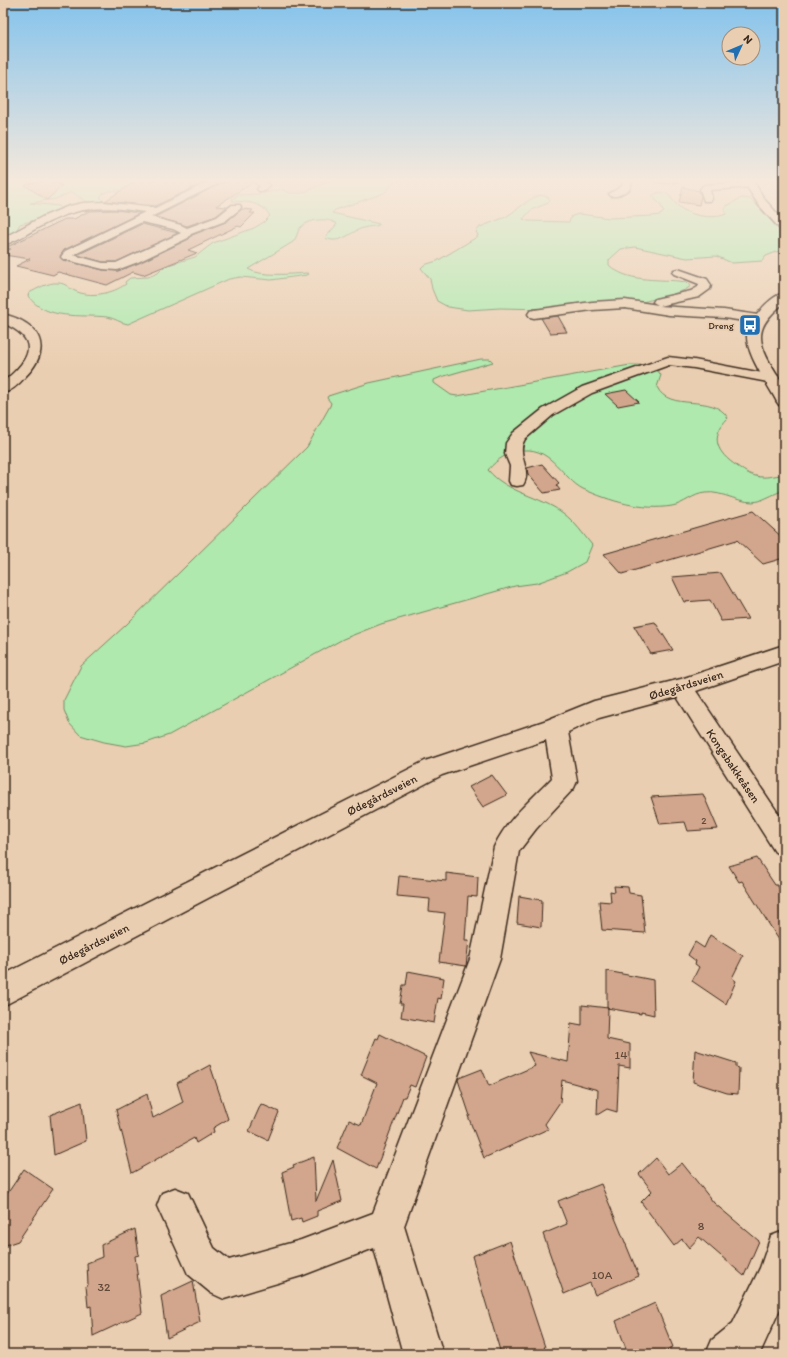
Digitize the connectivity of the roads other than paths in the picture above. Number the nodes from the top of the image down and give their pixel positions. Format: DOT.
graph roads {
  1 [pos="91,242"];
  2 [pos="172,242"];
  3 [pos="678,272"];
  4 [pos="784,297"];
  5 [pos="655,308"];
  6 [pos="534,314"];
  7 [pos="3,318"];
  8 [pos="758,319"];
  9 [pos="773,379"];
  10 [pos="3,389"];
  11 [pos="784,402"];
  12 [pos="517,481"];
  13 [pos="784,653"];
  14 [pos="682,687"];
  15 [pos="555,727"];
  16 [pos="784,844"];
  17 [pos="3,991"];
  18 [pos="175,1206"];
  19 [pos="386,1226"];
  20 [pos="784,1249"];
  21 [pos="423,1354"];
  22 [pos="726,1354"];
  1 -- 2 [label="street"];
  3 -- 5 [label="street"];
  4 -- 8 [label="street"];
  5 -- 6 [label="street"];
  5 -- 8 [label="street"];
  7 -- 10 [label="street"];
  8 -- 9 [label="street"];
  9 -- 11 [label="street"];
  9 -- 12 [label="street"];
  13 -- 14 [label="street, Ødegårdsveien"];
  14 -- 15 [label="street, Ødegårdsveien"];
  14 -- 16 [label="street, Kongsbakkeåsen"];
  15 -- 17 [label="street, Ødegårdsveien"];
  15 -- 19 [label="street"];
  18 -- 19 [label="street"];
  19 -- 21 [label="street"];
  20 -- 22 [label="street"];
}
